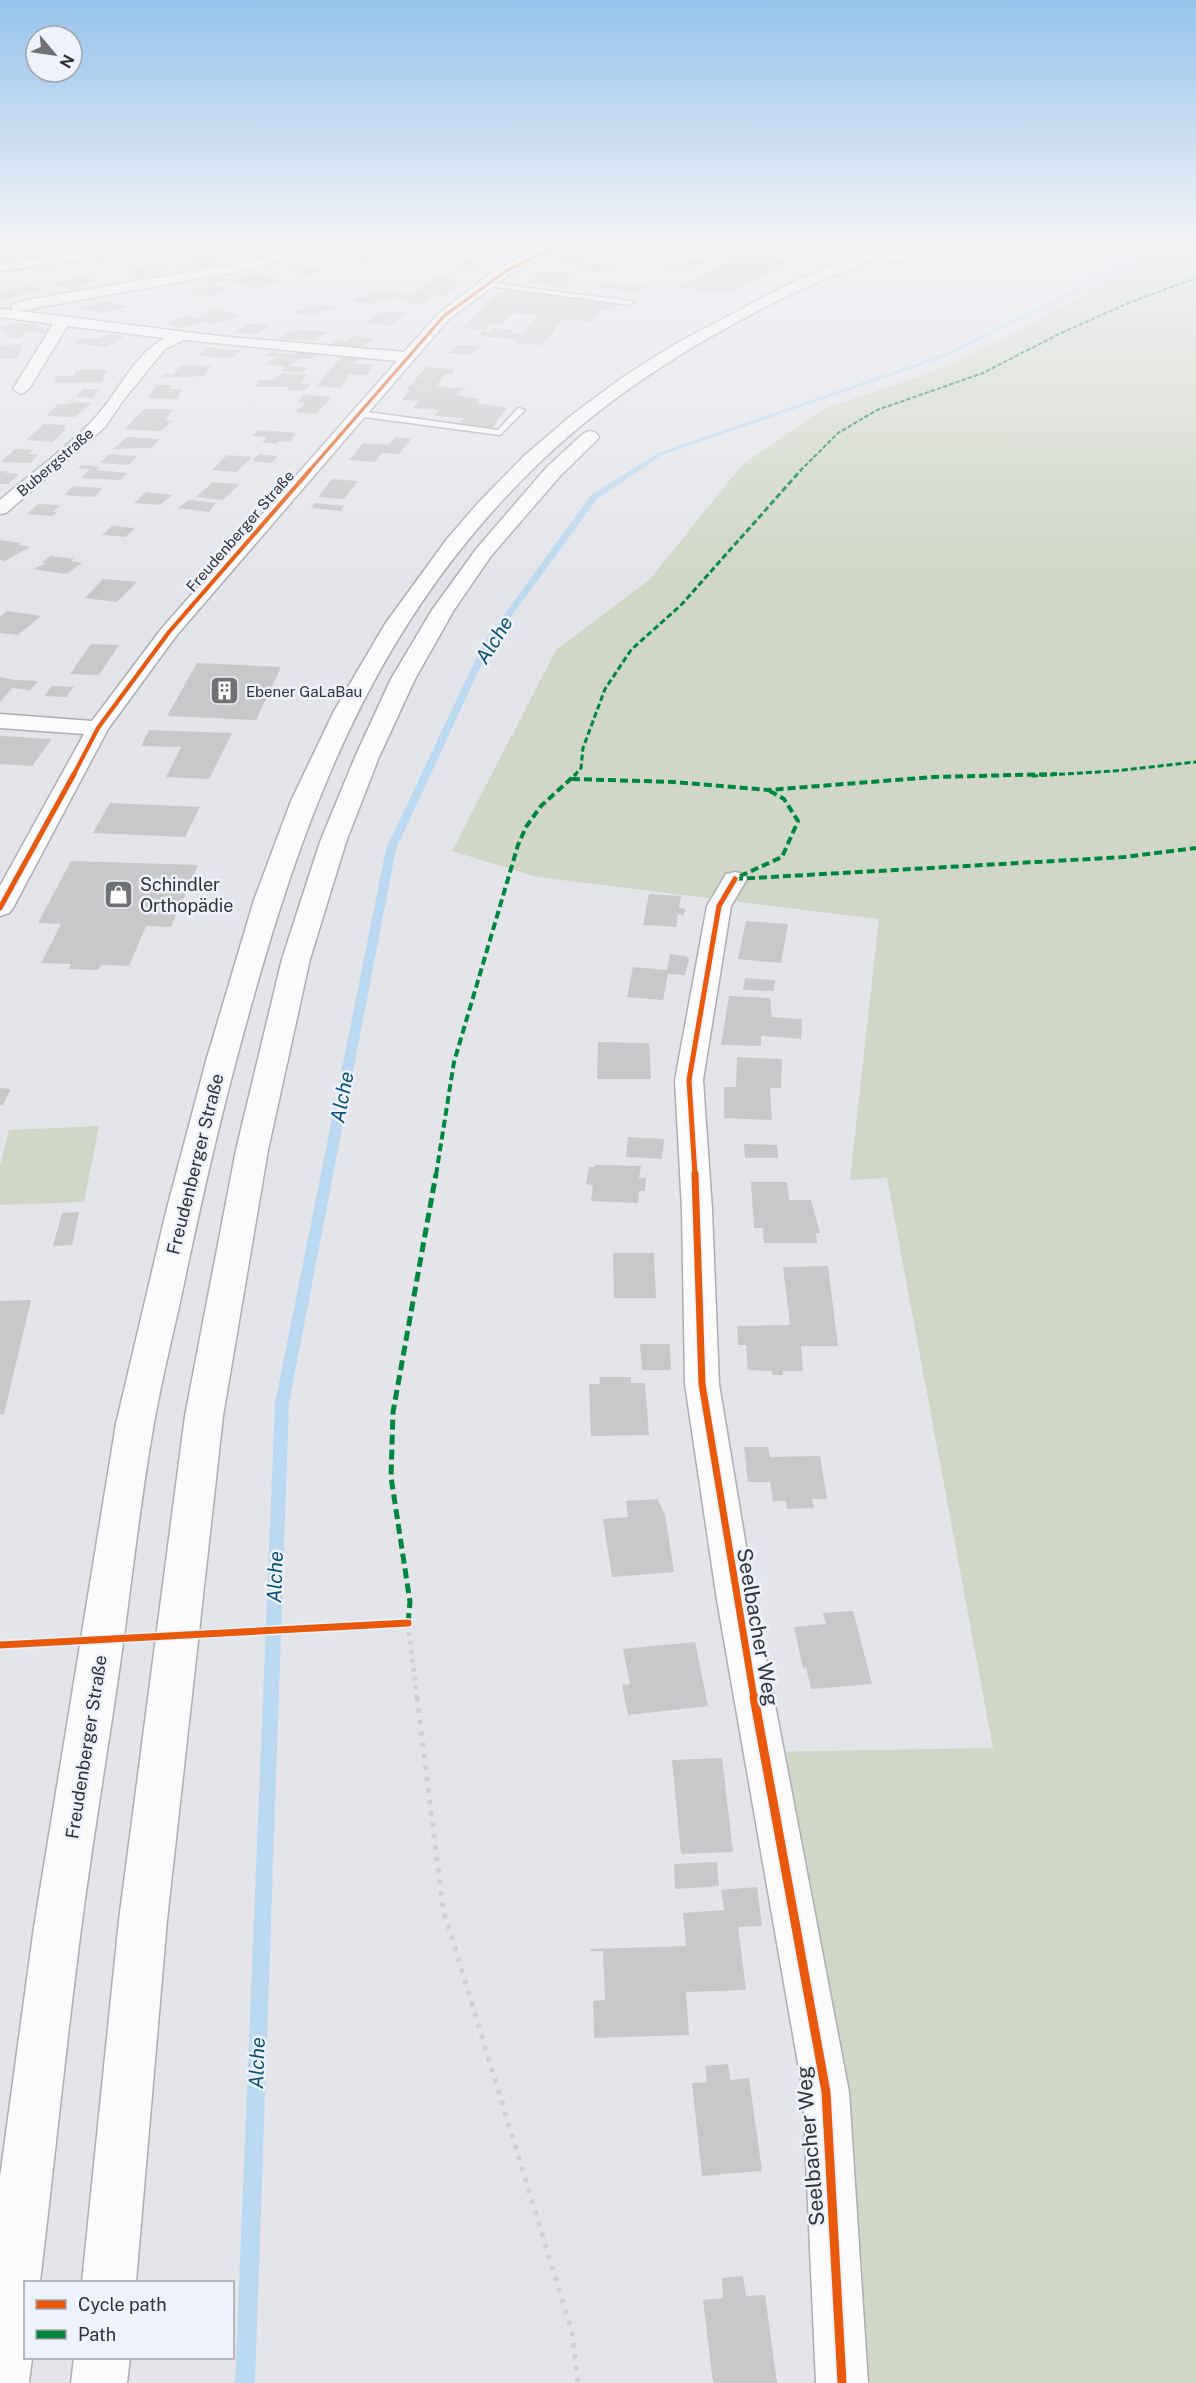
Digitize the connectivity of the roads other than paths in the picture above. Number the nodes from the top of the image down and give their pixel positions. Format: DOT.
graph roads {
  1 [pos="46,349"];
  2 [pos="157,349"];
  3 [pos="324,349"];
  4 [pos="415,349"];
  5 [pos="677,349"];
  6 [pos="712,349"];
  7 [pos="408,357"];
  8 [pos="21,389"];
  9 [pos="521,410"];
  10 [pos="357,414"];
  11 [pos="0,509"];
  12 [pos="0,721"];
  13 [pos="98,728"];
  14 [pos="735,879"];
  15 [pos="0,908"];
  16 [pos="109,2281"];
  17 [pos="102,2359"];
  18 [pos="1,2383"];
  19 [pos="99,2383"];
  20 [pos="842,2383"];
  1 -- 8 [label="street"];
  2 -- 11 [label="street, Bubergstraße"];
  3 -- 7 [label="street"];
  4 -- 7 [label="street, Freudenberger Straße"];
  5 -- 18 [label="main road, Freudenberger Straße"];
  6 -- 16 [label="main road"];
  7 -- 10 [label="street, Freudenberger Straße"];
  9 -- 10 [label="lane"];
  10 -- 13 [label="street, Freudenberger Straße"];
  12 -- 13 [label="street"];
  13 -- 15 [label="street, Freudenberger Straße"];
  14 -- 20 [label="street, Seelbacher Weg"];
  17 -- 19 [label="main road"];
}
